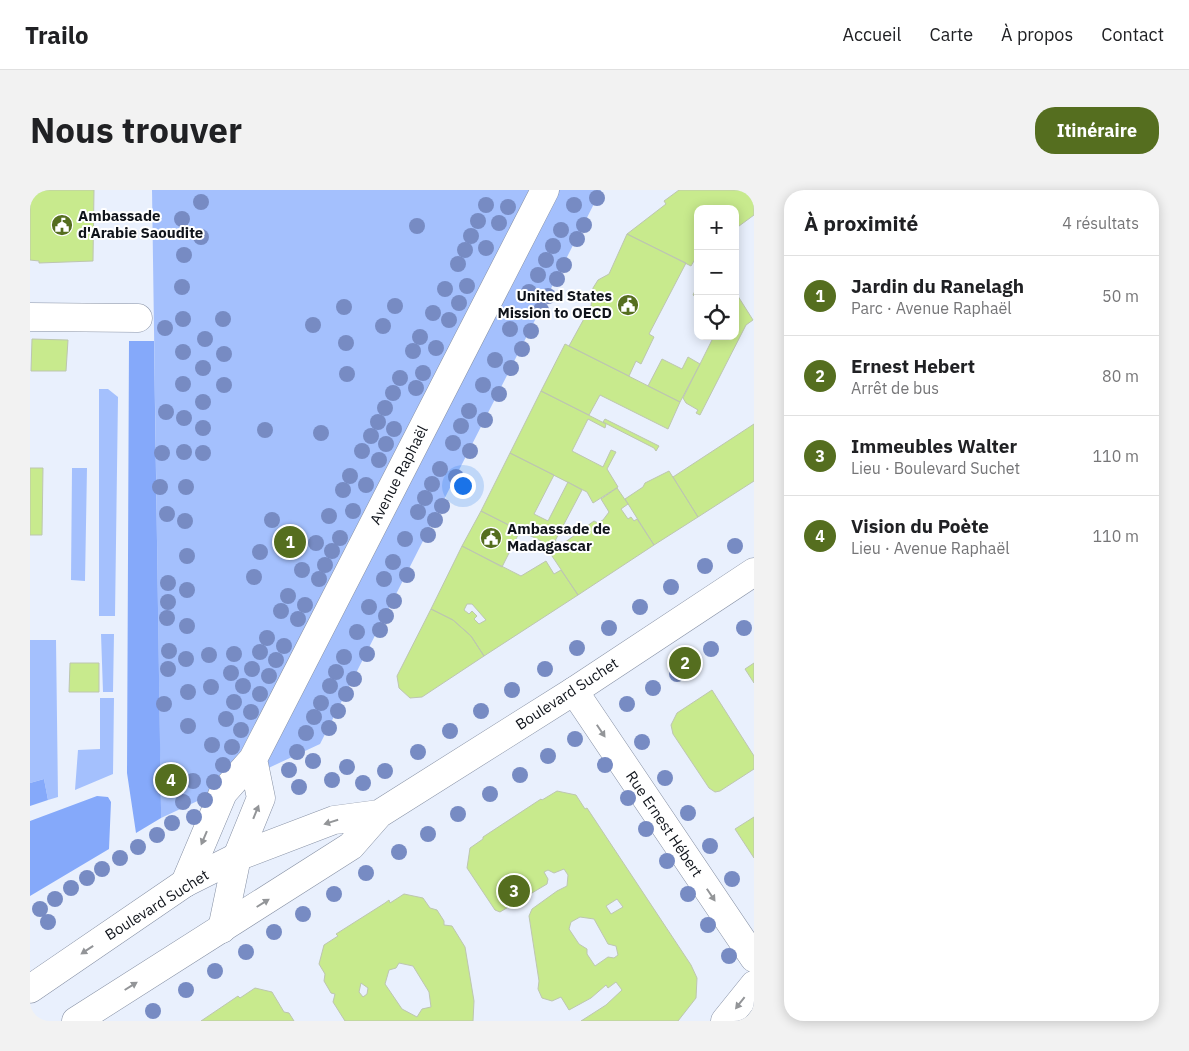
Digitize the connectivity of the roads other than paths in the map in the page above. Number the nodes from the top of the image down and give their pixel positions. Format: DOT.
graph roads {
  1 [pos="544,190"];
  2 [pos="30,317"];
  3 [pos="138,318"];
  4 [pos="754,572"];
  5 [pos="574,691"];
  6 [pos="253,759"];
  7 [pos="379,814"];
  8 [pos="237,857"];
  9 [pos="185,883"];
  10 [pos="222,929"];
  11 [pos="754,958"];
  12 [pos="754,985"];
  13 [pos="30,989"];
  14 [pos="76,1021"];
  15 [pos="725,1021"];
  1 -- 6 [label="street, Avenue Raphaël"];
  2 -- 3 [label="street"];
  4 -- 5 [label="street, Boulevard Suchet"];
  5 -- 7 [label="street, Boulevard Suchet"];
  5 -- 11 [label="street, Rue Ernest Hébert, one-way"];
  8 -- 6 [label="street, one-way"];
  6 -- 9 [label="street, Avenue Raphaël, one-way"];
  7 -- 8 [label="street, Boulevard Suchet, one-way"];
  10 -- 7 [label="street, Boulevard Suchet, one-way"];
  8 -- 9 [label="street, Boulevard Suchet"];
  8 -- 10 [label="street"];
  9 -- 13 [label="street, Boulevard Suchet, one-way"];
  14 -- 10 [label="street, Boulevard Suchet, one-way"];
  12 -- 15 [label="street, one-way"];
}
